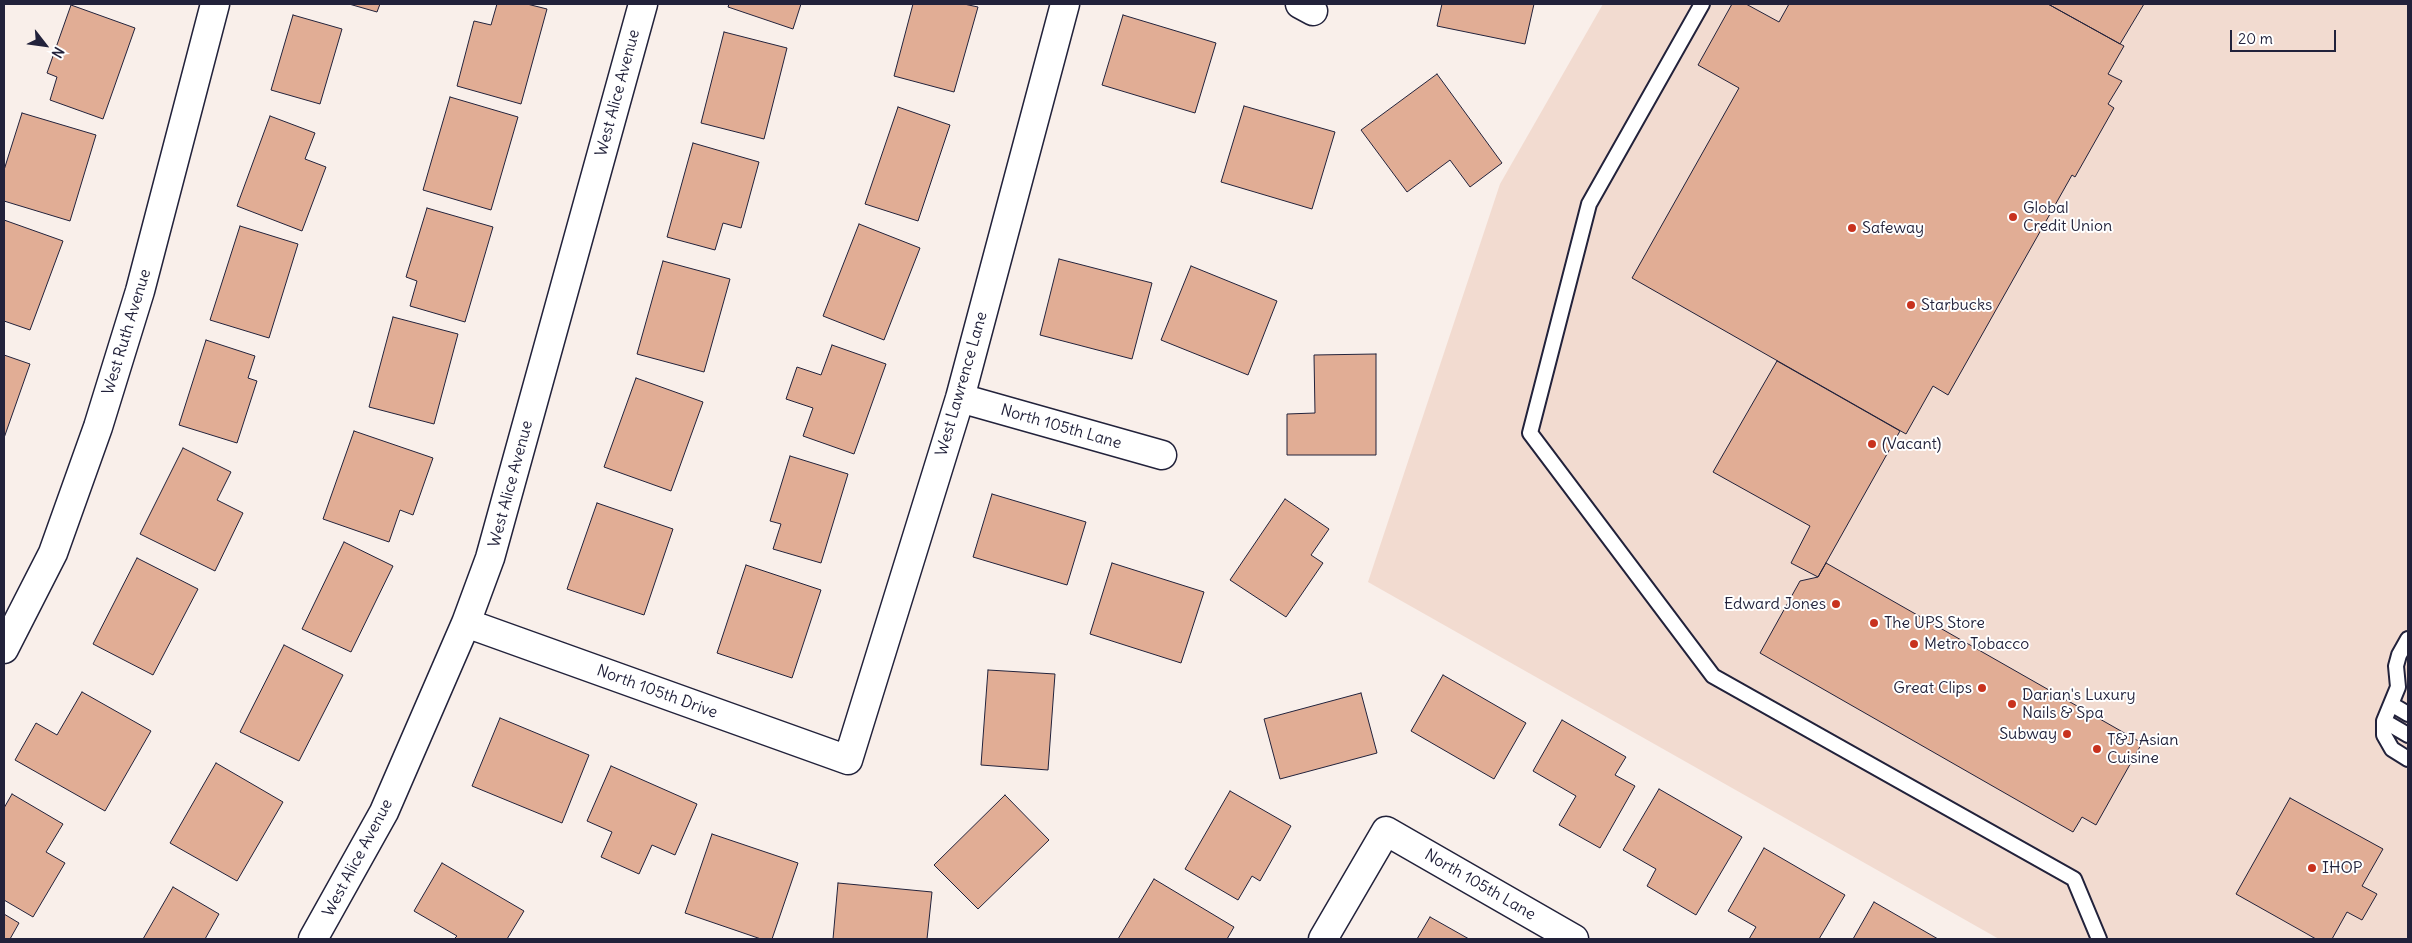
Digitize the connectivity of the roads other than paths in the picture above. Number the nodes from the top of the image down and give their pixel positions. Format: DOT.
graph roads {
  1 [pos="216,4"];
  2 [pos="643,4"];
  3 [pos="1065,4"];
  4 [pos="1702,4"];
  5 [pos="960,398"];
  6 [pos="1162,455"];
  7 [pos="466,623"];
  8 [pos="2408,639"];
  9 [pos="4,649"];
  10 [pos="2402,662"];
  11 [pos="2403,690"];
  12 [pos="2391,704"];
  13 [pos="2408,714"];
  14 [pos="2384,721"];
  15 [pos="2408,734"];
  16 [pos="2408,759"];
  17 [pos="848,760"];
  18 [pos="313,939"];
  19 [pos="1323,939"];
  20 [pos="1574,939"];
  21 [pos="2099,939"];
  1 -- 9 [label="street, West Ruth Avenue"];
  2 -- 7 [label="street, West Alice Avenue"];
  3 -- 5 [label="street, West Lawrence Lane"];
  4 -- 21 [label="lane"];
  5 -- 6 [label="street, North 105th Lane"];
  5 -- 17 [label="street, West Lawrence Lane"];
  7 -- 17 [label="street, North 105th Drive"];
  7 -- 18 [label="street, West Alice Avenue"];
  8 -- 10 [label="lane"];
  10 -- 11 [label="lane"];
  11 -- 12 [label="lane"];
  12 -- 13 [label="lane"];
  12 -- 14 [label="lane"];
  14 -- 15 [label="lane"];
  14 -- 16 [label="lane"];
  19 -- 20 [label="street, North 105th Lane"];
}
